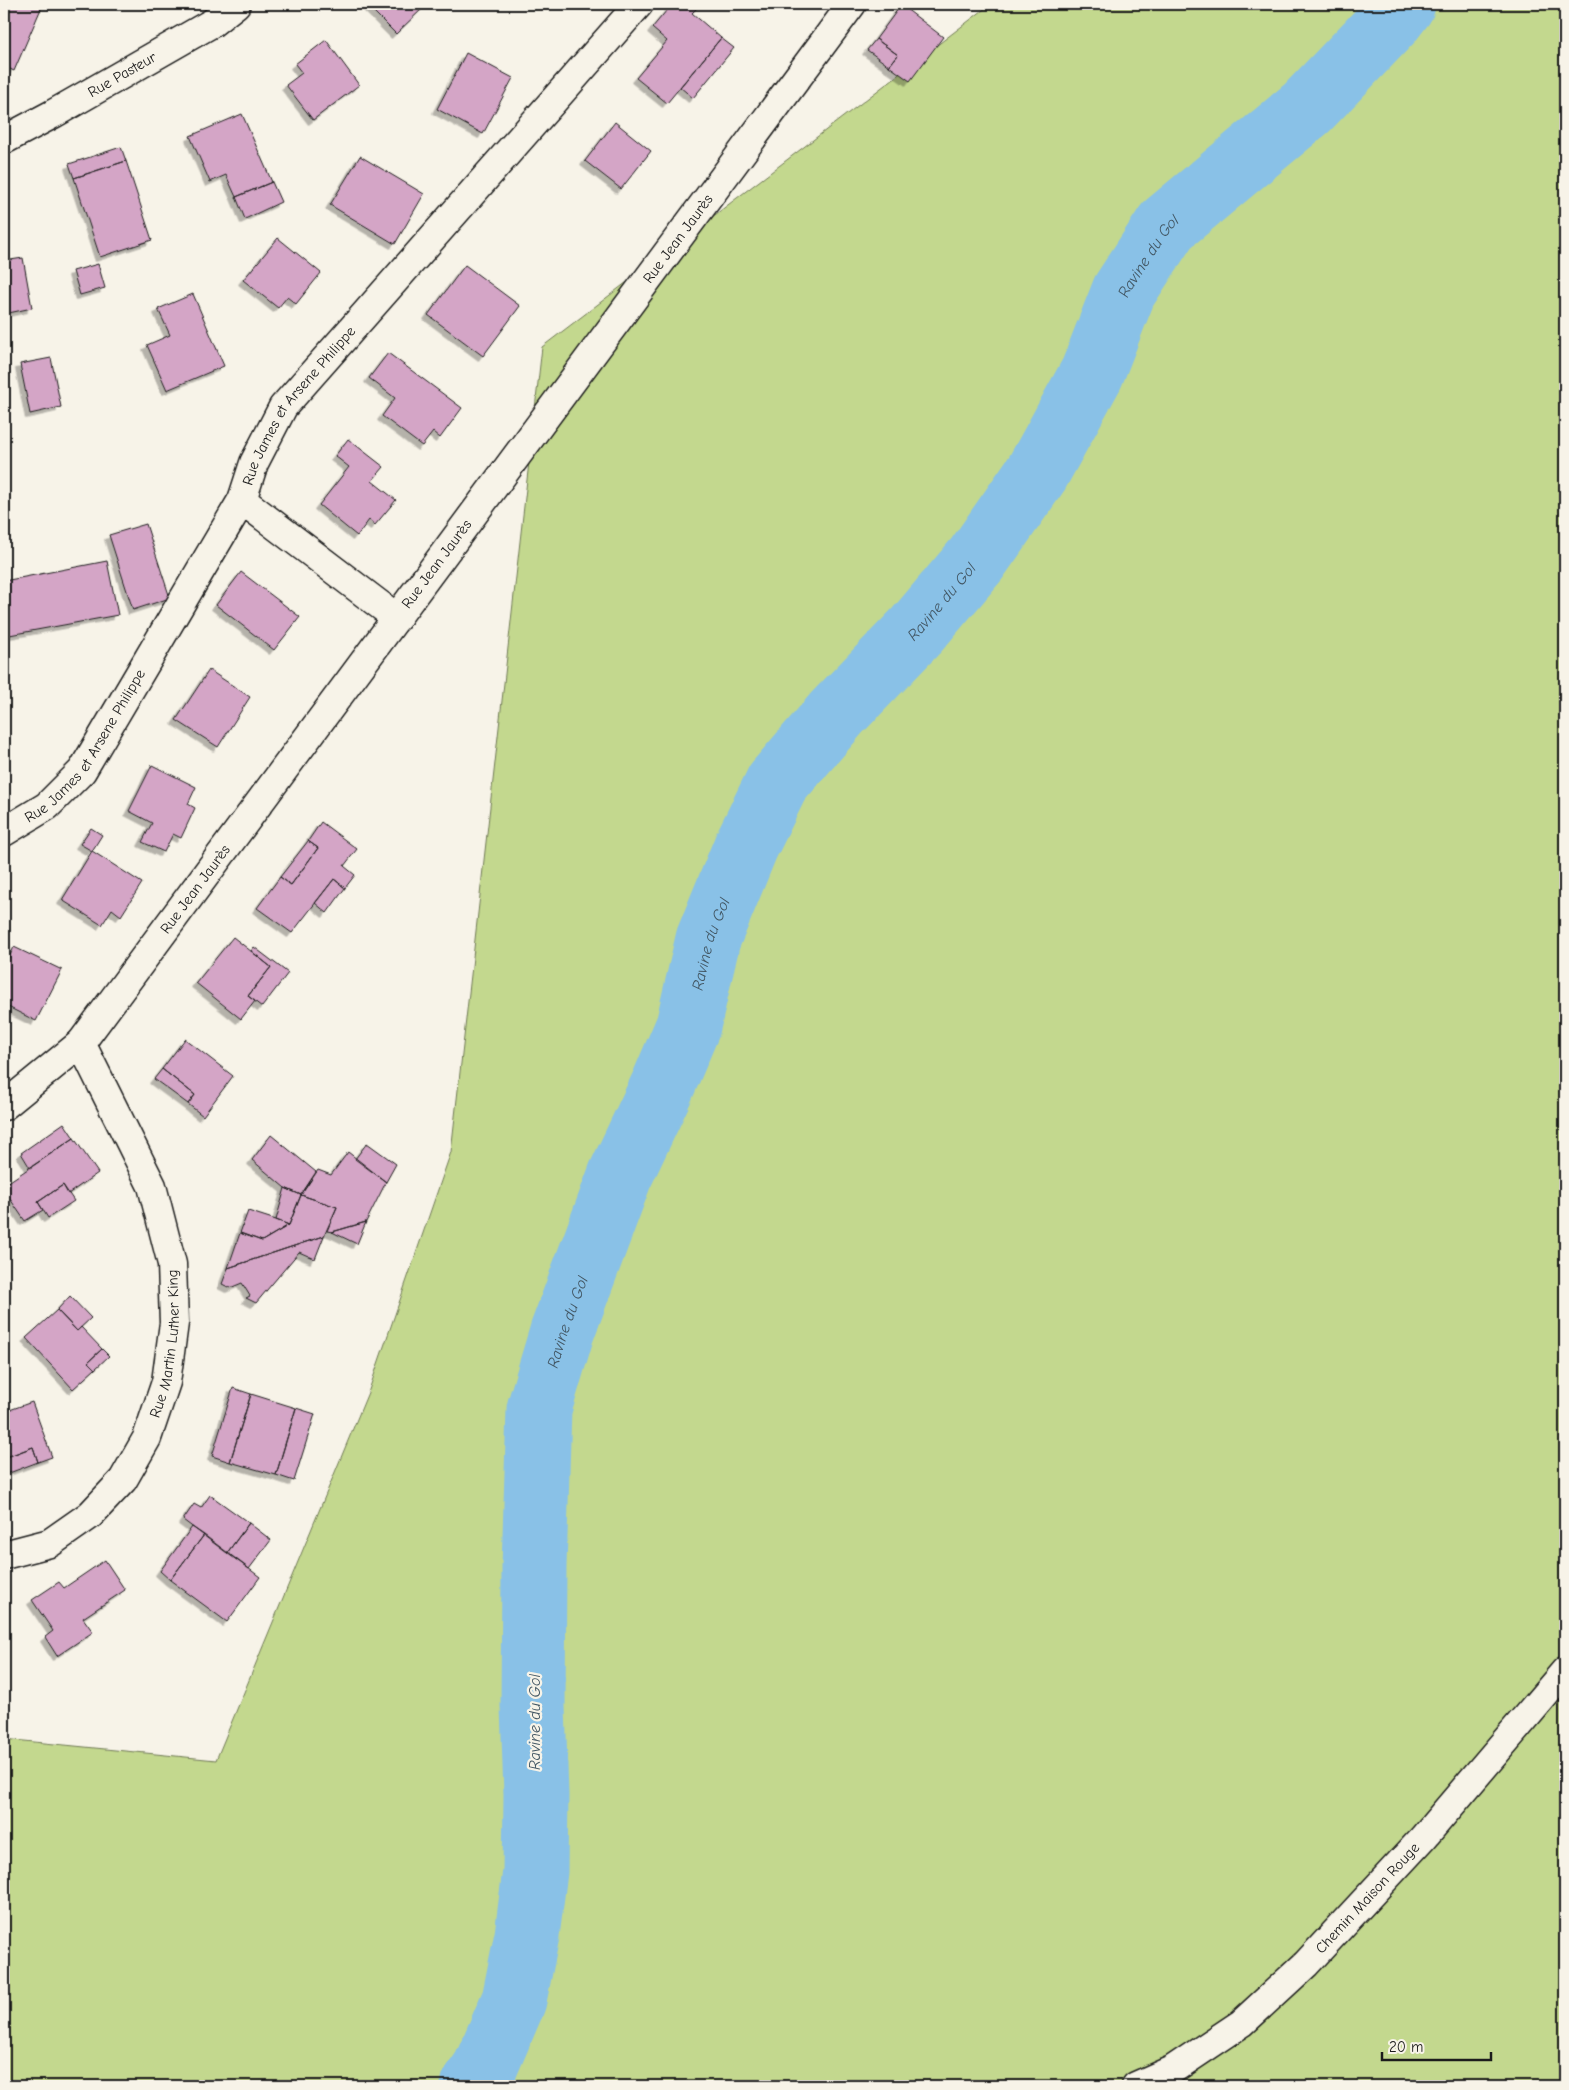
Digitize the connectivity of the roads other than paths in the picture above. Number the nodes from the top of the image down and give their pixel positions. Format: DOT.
graph roads {
  1 [pos="236,4"];
  2 [pos="638,4"];
  3 [pos="852,4"];
  4 [pos="4,140"];
  5 [pos="242,500"];
  6 [pos="397,618"];
  7 [pos="4,832"];
  8 [pos="82,1043"];
  9 [pos="4,1106"];
  10 [pos="4,1555"];
  11 [pos="1565,1671"];
  12 [pos="1136,2086"];
  1 -- 4 [label="street, Rue Pasteur"];
  2 -- 5 [label="street, Rue James et Arsene Philippe"];
  3 -- 6 [label="street, Rue Jean Jaurès"];
  5 -- 6 [label="street"];
  5 -- 7 [label="street, Rue James et Arsene Philippe"];
  6 -- 8 [label="street, Rue Jean Jaurès"];
  8 -- 9 [label="street, Rue Jean Jaurès"];
  8 -- 10 [label="street, Rue Martin Luther King"];
  11 -- 12 [label="street, Chemin Maison Rouge"];
}
